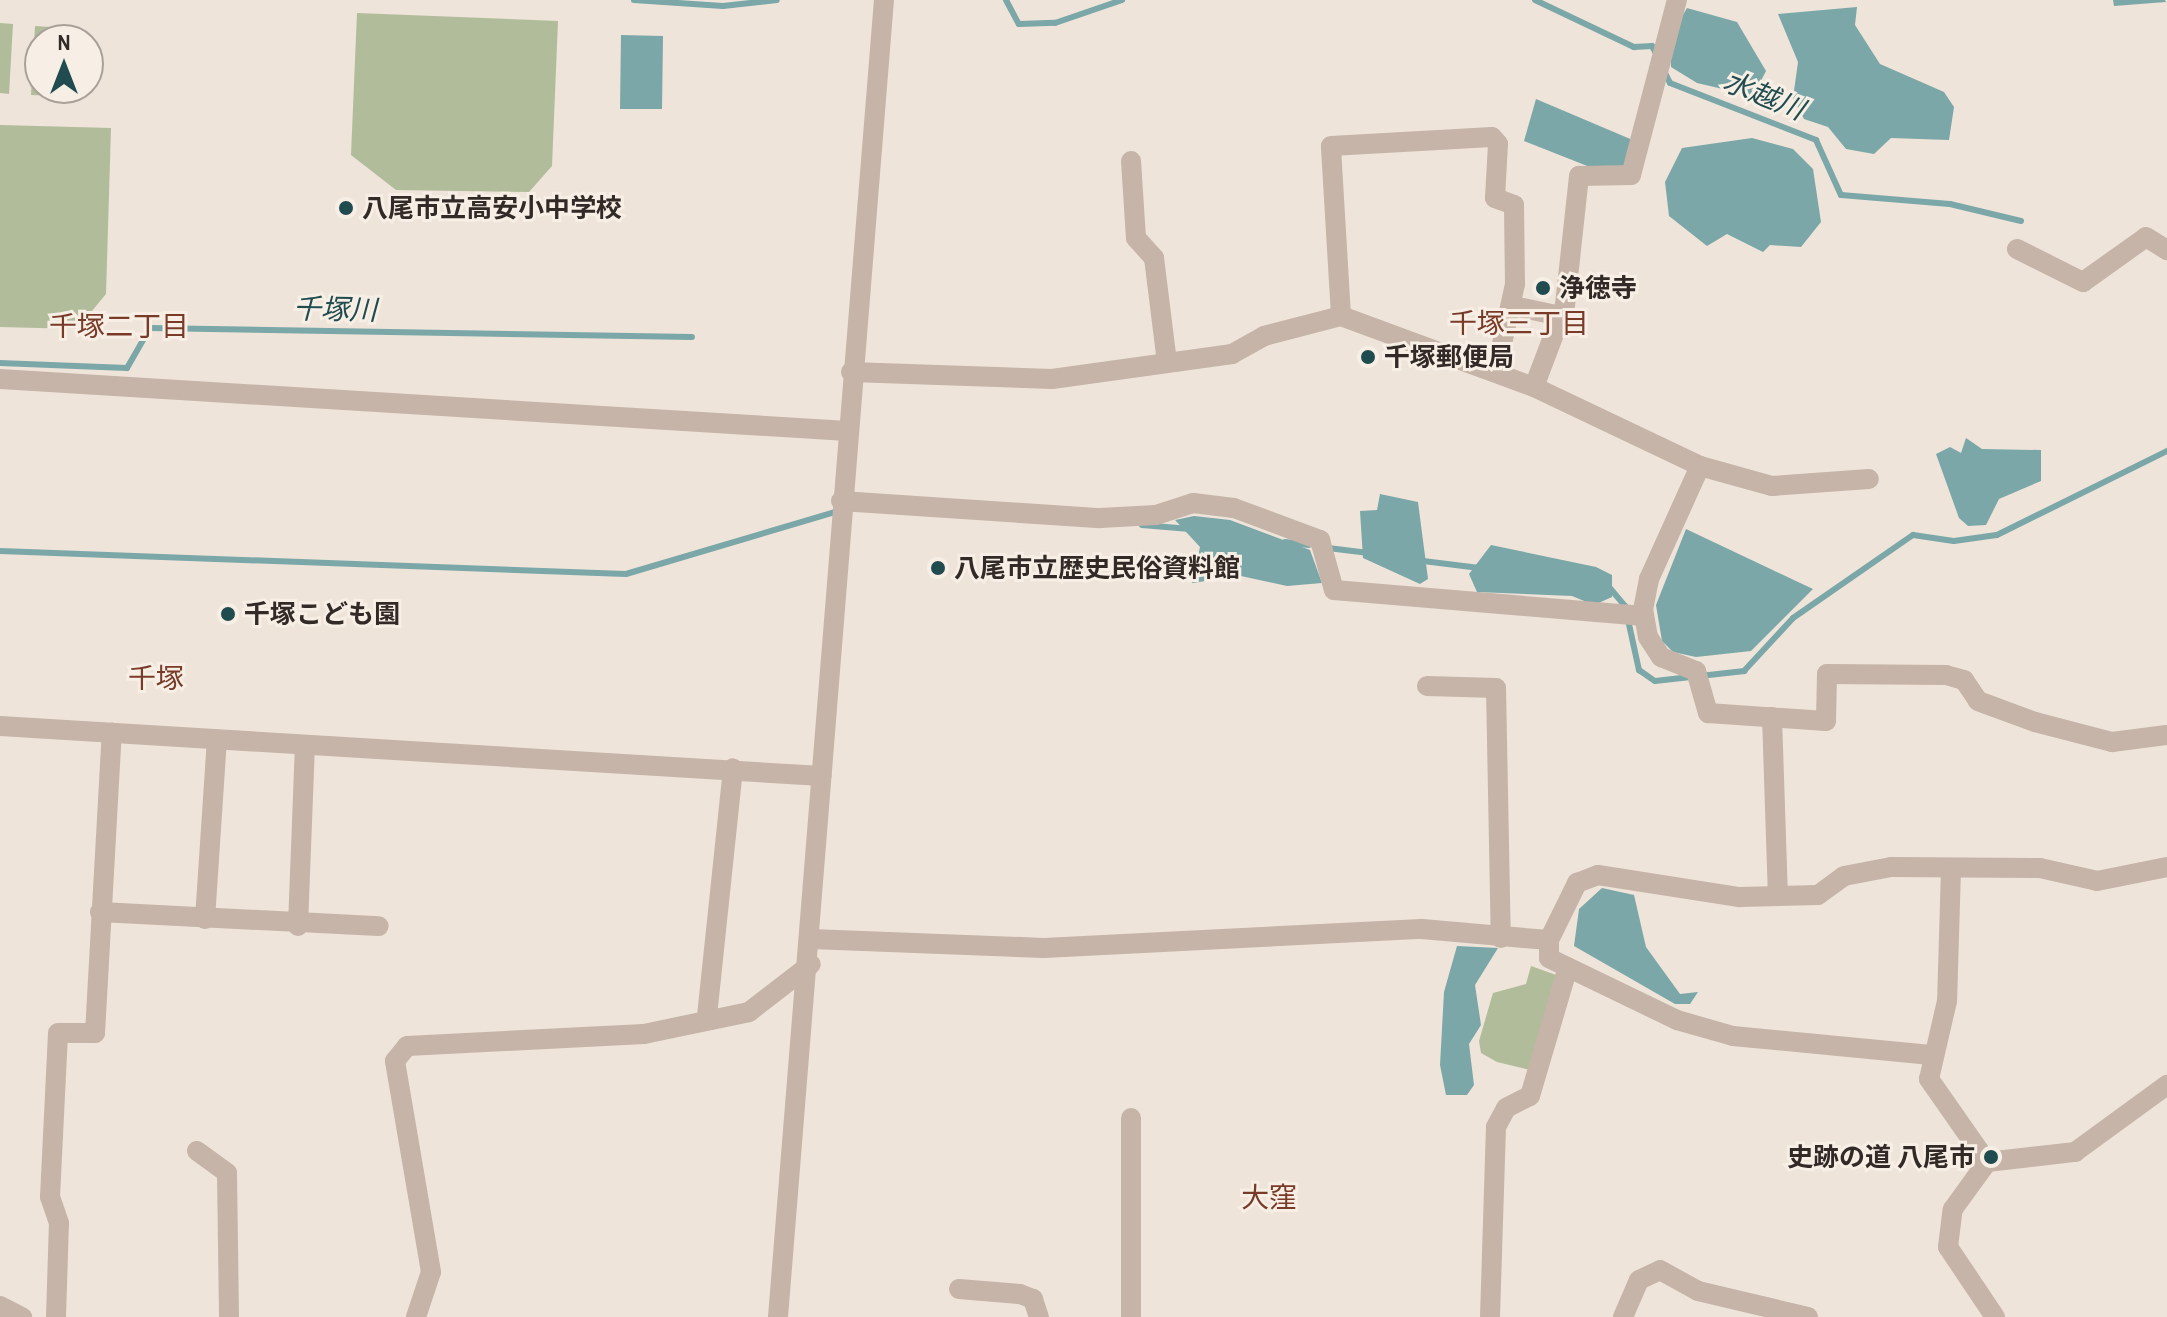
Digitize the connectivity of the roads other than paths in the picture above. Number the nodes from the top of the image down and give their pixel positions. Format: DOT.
graph roads {
  1 [pos="884,0"];
  2 [pos="1677,0"];
  3 [pos="1131,161"];
  4 [pos="2017,249"];
  5 [pos="2167,250"];
  6 [pos="1513,306"];
  7 [pos="1341,316"];
  8 [pos="1561,316"];
  9 [pos="1167,362"];
  10 [pos="851,372"];
  11 [pos="1496,372"];
  12 [pos="0,379"];
  13 [pos="1534,387"];
  14 [pos="847,431"];
  15 [pos="1700,466"];
  16 [pos="1869,479"];
  17 [pos="840,508"];
  18 [pos="1644,616"];
  19 [pos="1427,686"];
  20 [pos="1772,717"];
  21 [pos="0,726"];
  22 [pos="112,732"];
  23 [pos="2167,735"];
  24 [pos="217,739"];
  25 [pos="305,746"];
  26 [pos="733,768"];
  27 [pos="821,776"];
  28 [pos="2167,867"];
  29 [pos="1951,869"];
  30 [pos="1778,896"];
  31 [pos="100,912"];
  32 [pos="205,919"];
  33 [pos="298,926"];
  34 [pos="379,926"];
  35 [pos="1501,938"];
  36 [pos="811,939"];
  37 [pos="1549,940"];
  38 [pos="811,964"];
  39 [pos="1568,967"];
  40 [pos="707,1016"];
  41 [pos="1931,1055"];
  42 [pos="2167,1085"];
  43 [pos="1131,1118"];
  44 [pos="197,1151"];
  45 [pos="1987,1162"];
  46 [pos="959,1289"];
  47 [pos="0,1306"];
  48 [pos="22,1317"];
  49 [pos="56,1317"];
  50 [pos="229,1317"];
  51 [pos="416,1317"];
  52 [pos="778,1317"];
  53 [pos="1039,1317"];
  54 [pos="1131,1317"];
  55 [pos="1490,1317"];
  56 [pos="1623,1317"];
  57 [pos="1808,1317"];
  58 [pos="1995,1317"];
  1 -- 10 [label="street"];
  2 -- 8 [label="street"];
  3 -- 9 [label="street"];
  4 -- 5 [label="street"];
  6 -- 7 [label="street"];
  6 -- 8 [label="street"];
  6 -- 11 [label="street"];
  7 -- 9 [label="street"];
  7 -- 11 [label="street"];
  8 -- 13 [label="street"];
  9 -- 10 [label="street"];
  10 -- 14 [label="street"];
  11 -- 13 [label="street"];
  12 -- 14 [label="street"];
  13 -- 15 [label="street"];
  14 -- 17 [label="street"];
  15 -- 16 [label="street"];
  15 -- 18 [label="street"];
  17 -- 18 [label="street"];
  17 -- 27 [label="street"];
  18 -- 20 [label="street"];
  19 -- 35 [label="street"];
  20 -- 23 [label="street"];
  20 -- 30 [label="street"];
  21 -- 22 [label="street"];
  22 -- 24 [label="street"];
  22 -- 31 [label="street"];
  24 -- 25 [label="street"];
  24 -- 32 [label="street"];
  25 -- 26 [label="street"];
  25 -- 33 [label="street"];
  26 -- 27 [label="street"];
  26 -- 40 [label="street"];
  27 -- 36 [label="street"];
  28 -- 29 [label="street"];
  29 -- 30 [label="street"];
  29 -- 41 [label="street"];
  30 -- 37 [label="street"];
  31 -- 32 [label="street"];
  31 -- 49 [label="street"];
  32 -- 33 [label="street"];
  33 -- 34 [label="street"];
  35 -- 36 [label="street"];
  35 -- 37 [label="street"];
  36 -- 38 [label="street"];
  37 -- 39 [label="street"];
  38 -- 40 [label="street"];
  38 -- 52 [label="street"];
  39 -- 41 [label="street"];
  39 -- 55 [label="street"];
  40 -- 51 [label="street"];
  41 -- 45 [label="street"];
  42 -- 45 [label="street"];
  43 -- 54 [label="street"];
  44 -- 50 [label="street"];
  45 -- 58 [label="street"];
  46 -- 53 [label="street"];
  47 -- 48 [label="street"];
  56 -- 57 [label="street"];
}
